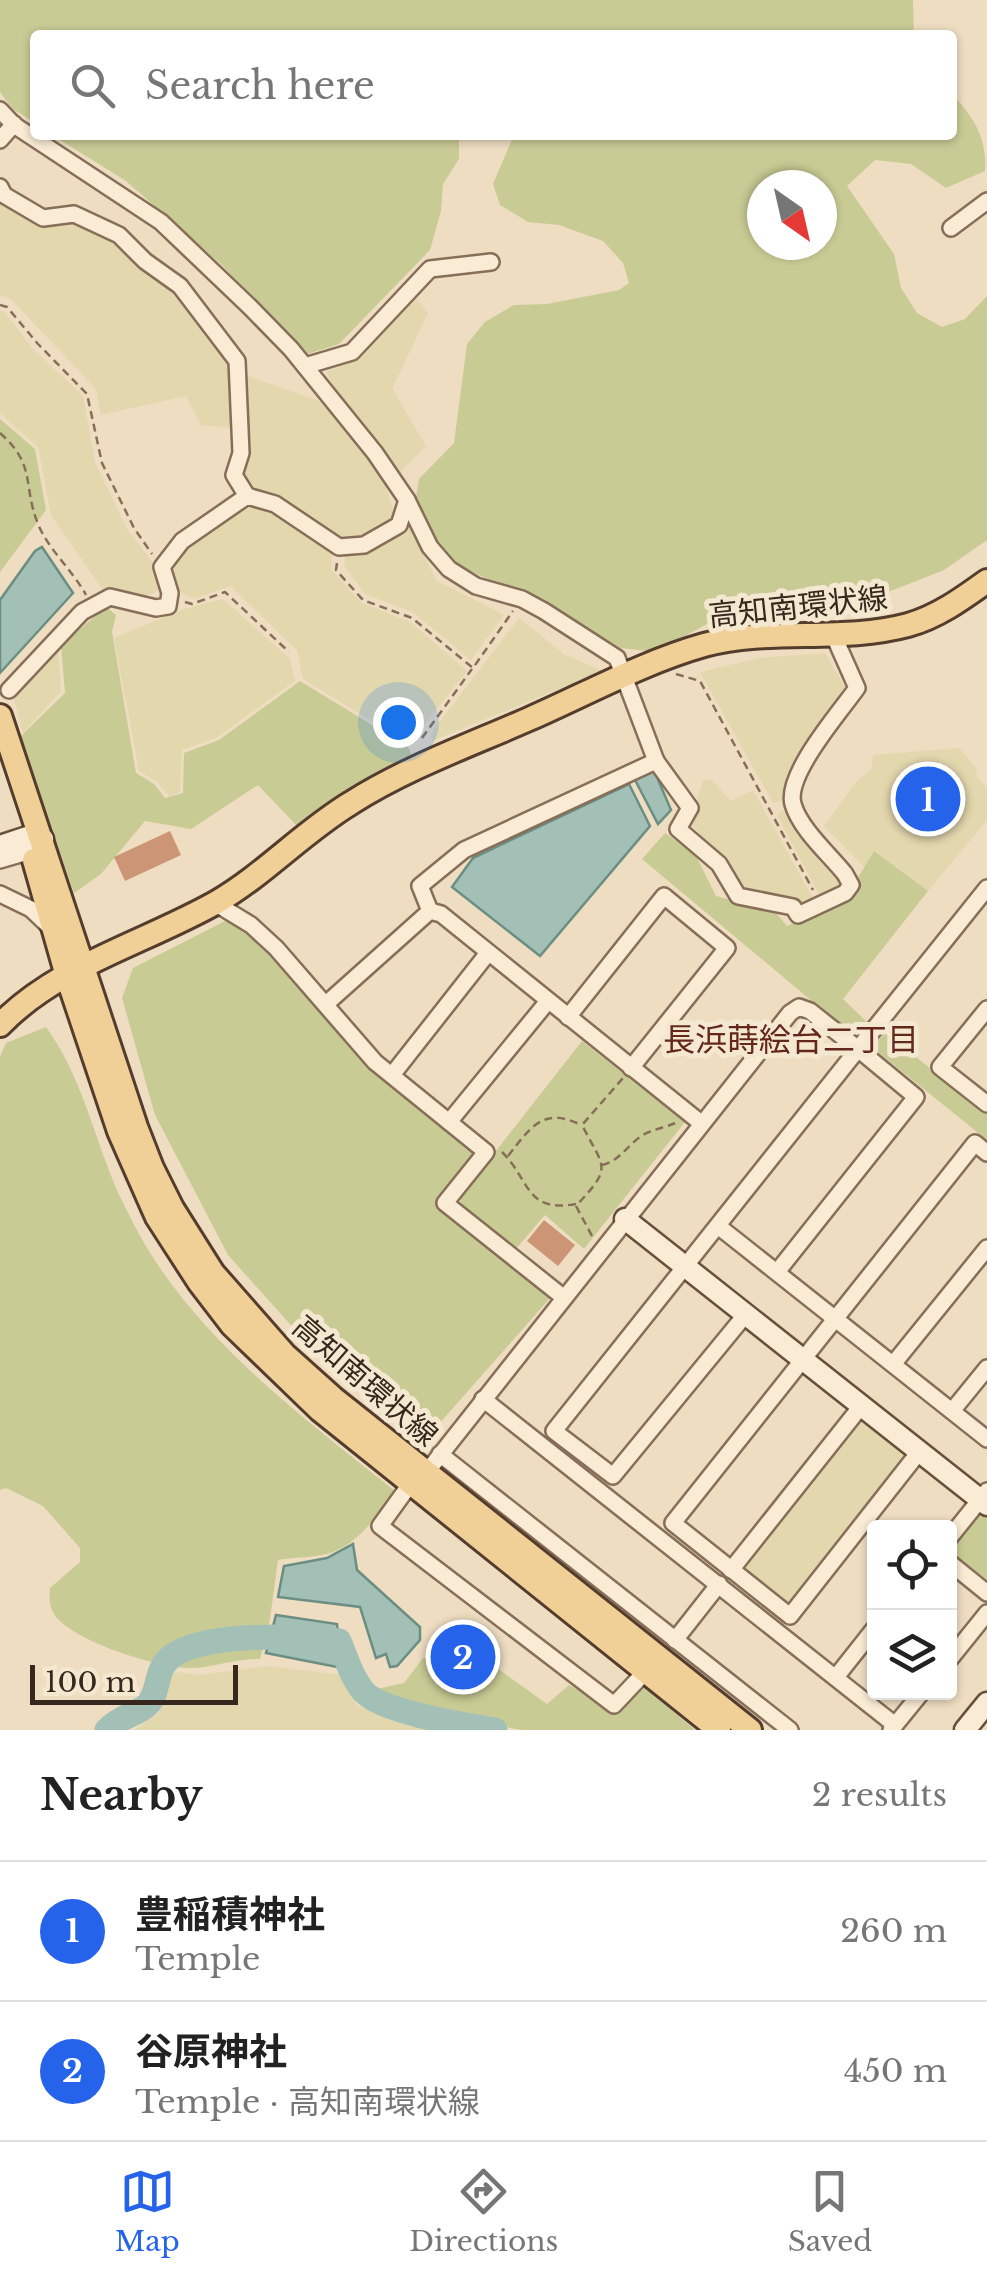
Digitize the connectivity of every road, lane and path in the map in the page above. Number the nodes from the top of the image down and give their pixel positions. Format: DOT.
graph roads {
  1 [pos="0,110"];
  2 [pos="14,124"];
  3 [pos="30,135"];
  4 [pos="0,140"];
  5 [pos="38,140"];
  6 [pos="0,187"];
  7 [pos="987,201"];
  8 [pos="951,228"];
  9 [pos="491,262"];
  10 [pos="0,305"];
  11 [pos="304,366"];
  12 [pos="0,432"];
  13 [pos="248,496"];
  14 [pos="407,500"];
  15 [pos="339,547"];
  16 [pos="162,567"];
  17 [pos="987,582"];
  18 [pos="169,597"];
  19 [pos="522,599"];
  20 [pos="82,612"];
  21 [pos="833,634"];
  22 [pos="289,652"];
  23 [pos="472,668"];
  24 [pos="670,672"];
  25 [pos="624,677"];
  26 [pos="9,690"];
  27 [pos="0,716"];
  28 [pos="0,736"];
  29 [pos="422,738"];
  30 [pos="656,761"];
  31 [pos="34,842"];
  32 [pos="0,846"];
  33 [pos="0,860"];
  34 [pos="987,888"];
  35 [pos="0,894"];
  36 [pos="215,903"];
  37 [pos="820,904"];
  38 [pos="430,911"];
  39 [pos="54,931"];
  40 [pos="488,953"];
  41 [pos="76,971"];
  42 [pos="548,1001"];
  43 [pos="326,1004"];
  44 [pos="987,1008"];
  45 [pos="568,1017"];
  46 [pos="0,1025"];
  47 [pos="858,1049"];
  48 [pos="631,1068"];
  49 [pos="392,1075"];
  50 [pos="987,1104"];
  51 [pos="694,1118"];
  52 [pos="449,1122"];
  53 [pos="582,1126"];
  54 [pos="486,1152"];
  55 [pos="987,1153"];
  56 [pos="508,1158"];
  57 [pos="602,1166"];
  58 [pos="578,1204"];
  59 [pos="625,1218"];
  60 [pos="718,1226"];
  61 [pos="987,1248"];
  62 [pos="600,1250"];
  63 [pos="685,1266"];
  64 [pos="778,1272"];
  65 [pos="563,1297"];
  66 [pos="746,1314"];
  67 [pos="835,1319"];
  68 [pos="802,1359"];
  69 [pos="894,1364"];
  70 [pos="987,1368"];
  71 [pos="483,1399"];
  72 [pos="862,1406"];
  73 [pos="952,1411"];
  74 [pos="987,1439"];
  75 [pos="919,1452"];
  76 [pos="440,1454"];
  77 [pos="418,1478"];
  78 [pos="985,1499"];
  79 [pos="957,1529"];
  80 [pos="957,1568"];
  81 [pos="731,1570"];
  82 [pos="719,1584"];
  83 [pos="987,1592"];
  84 [pos="987,1614"];
  85 [pos="867,1638"];
  86 [pos="675,1640"];
  87 [pos="957,1650"];
  88 [pos="646,1671"];
  89 [pos="836,1676"];
  90 [pos="916,1700"];
  91 [pos="987,1703"];
  92 [pos="893,1728"];
  93 [pos="719,1730"];
  94 [pos="750,1730"];
  95 [pos="790,1730"];
  96 [pos="966,1730"];
  1 -- 2 [label="street"];
  2 -- 3 [label="street"];
  2 -- 4 [label="street"];
  5 -- 11 [label="street"];
  6 -- 13 [label="street"];
  7 -- 8 [label="street"];
  9 -- 11 [label="street"];
  10 -- 16 [label="path"];
  11 -- 14 [label="street"];
  12 -- 20 [label="path"];
  13 -- 15 [label="street"];
  13 -- 16 [label="street"];
  14 -- 15 [label="street"];
  14 -- 19 [label="street"];
  15 -- 23 [label="path"];
  16 -- 18 [label="street"];
  17 -- 21 [label="main road, 高知南環状線"];
  18 -- 20 [label="street"];
  18 -- 22 [label="path"];
  19 -- 23 [label="path"];
  19 -- 25 [label="street"];
  20 -- 26 [label="street"];
  21 -- 25 [label="main road, 高知南環状線"];
  21 -- 37 [label="street"];
  23 -- 29 [label="path"];
  24 -- 37 [label="path"];
  25 -- 30 [label="street"];
  25 -- 36 [label="main road, 高知南環状線"];
  27 -- 31 [label="main road, 高知南環状線"];
  28 -- 31 [label="main road, 高知南環状線"];
  30 -- 37 [label="street"];
  30 -- 38 [label="street"];
  31 -- 32 [label="street"];
  31 -- 33 [label="street"];
  31 -- 39 [label="main road, 高知南環状線"];
  31 -- 41 [label="main road, 高知南環状線"];
  34 -- 47 [label="street"];
  35 -- 39 [label="street"];
  36 -- 41 [label="main road, 高知南環状線"];
  36 -- 43 [label="street"];
  38 -- 40 [label="street"];
  38 -- 43 [label="street"];
  39 -- 41 [label="main road, 高知南環状線"];
  40 -- 42 [label="street"];
  40 -- 49 [label="street"];
  41 -- 46 [label="main road, 高知南環状線"];
  41 -- 77 [label="main road, 高知南環状線"];
  42 -- 45 [label="street"];
  42 -- 52 [label="street"];
  43 -- 49 [label="street"];
  44 -- 50 [label="street"];
  45 -- 48 [label="street"];
  45 -- 48 [label="street"];
  47 -- 51 [label="street"];
  47 -- 60 [label="street"];
  47 -- 64 [label="street"];
  48 -- 51 [label="street"];
  48 -- 53 [label="path"];
  49 -- 52 [label="street"];
  51 -- 57 [label="path"];
  51 -- 59 [label="street"];
  52 -- 54 [label="street"];
  53 -- 56 [label="path"];
  53 -- 57 [label="path"];
  54 -- 56 [label="path"];
  54 -- 65 [label="street"];
  55 -- 67 [label="street"];
  56 -- 58 [label="path"];
  57 -- 58 [label="path"];
  58 -- 62 [label="path"];
  59 -- 62 [label="street"];
  59 -- 63 [label="street"];
  60 -- 63 [label="street"];
  60 -- 64 [label="street"];
  61 -- 69 [label="street"];
  62 -- 65 [label="street"];
  63 -- 66 [label="street"];
  63 -- 66 [label="street"];
  64 -- 67 [label="street"];
  65 -- 71 [label="street"];
  66 -- 68 [label="street"];
  67 -- 68 [label="street"];
  67 -- 69 [label="street"];
  68 -- 72 [label="street"];
  68 -- 81 [label="street"];
  69 -- 73 [label="street"];
  70 -- 73 [label="street"];
  71 -- 76 [label="street"];
  71 -- 82 [label="street"];
  72 -- 75 [label="street"];
  72 -- 81 [label="street"];
  73 -- 74 [label="street"];
  75 -- 78 [label="street"];
  75 -- 81 [label="street"];
  76 -- 77 [label="street"];
  76 -- 86 [label="street"];
  77 -- 88 [label="main road, 高知南環状線"];
  77 -- 88 [label="street"];
  77 -- 94 [label="main road, 高知南環状線"];
  78 -- 79 [label="street"];
  80 -- 83 [label="street"];
  82 -- 86 [label="street"];
  82 -- 89 [label="street"];
  84 -- 87 [label="street"];
  85 -- 89 [label="street"];
  86 -- 95 [label="street"];
  88 -- 93 [label="main road, 高知南環状線"];
  89 -- 92 [label="street"];
  90 -- 92 [label="street"];
  91 -- 96 [label="street"];
}
